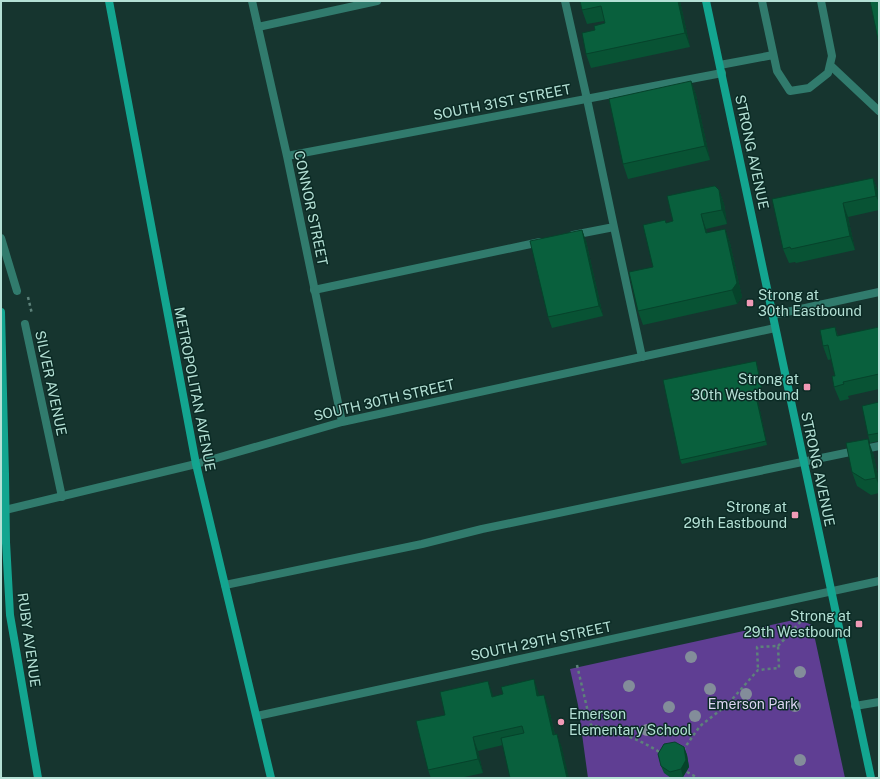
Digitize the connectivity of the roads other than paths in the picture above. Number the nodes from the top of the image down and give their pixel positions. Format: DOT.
graph roads {
  1 [pos="109,1"];
  2 [pos="252,1"];
  3 [pos="378,1"];
  4 [pos="564,1"];
  5 [pos="706,1"];
  6 [pos="762,1"];
  7 [pos="821,1"];
  8 [pos="258,27"];
  9 [pos="773,54"];
  10 [pos="830,64"];
  11 [pos="721,69"];
  12 [pos="587,99"];
  13 [pos="879,111"];
  14 [pos="287,156"];
  15 [pos="614,227"];
  16 [pos="567,236"];
  17 [pos="1,238"];
  18 [pos="552,240"];
  19 [pos="314,290"];
  20 [pos="18,291"];
  21 [pos="879,292"];
  22 [pos="1,312"];
  23 [pos="773,315"];
  24 [pos="25,324"];
  25 [pos="775,328"];
  26 [pos="642,357"];
  27 [pos="342,422"];
  28 [pos="879,446"];
  29 [pos="803,462"];
  30 [pos="196,464"];
  31 [pos="62,497"];
  32 [pos="1,511"];
  33 [pos="879,581"];
  34 [pos="225,585"];
  35 [pos="830,591"];
  36 [pos="879,702"];
  37 [pos="855,706"];
  38 [pos="257,716"];
  39 [pos="38,778"];
  40 [pos="271,778"];
  41 [pos="871,778"];
  1 -- 30 [label="street, METROPOLITAN AVENUE"];
  2 -- 8 [label="street, CONNOR STREET"];
  3 -- 8 [label="street"];
  4 -- 12 [label="street"];
  5 -- 11 [label="street, STRONG AVENUE"];
  6 -- 9 [label="street"];
  7 -- 10 [label="street"];
  8 -- 14 [label="street, CONNOR STREET"];
  9 -- 10 [label="street"];
  9 -- 11 [label="street, SOUTH 31ST STREET"];
  10 -- 13 [label="street"];
  11 -- 12 [label="street, SOUTH 31ST STREET"];
  11 -- 23 [label="street, STRONG AVENUE"];
  12 -- 14 [label="street, SOUTH 31ST STREET"];
  12 -- 15 [label="street"];
  14 -- 19 [label="street, CONNOR STREET"];
  15 -- 16 [label="street"];
  15 -- 26 [label="street"];
  17 -- 20 [label="street"];
  18 -- 19 [label="street"];
  19 -- 27 [label="street, CONNOR STREET"];
  21 -- 23 [label="street"];
  22 -- 39 [label="street, RUBY AVENUE, bridge"];
  23 -- 25 [label="street, STRONG AVENUE"];
  24 -- 31 [label="street, SILVER AVENUE"];
  25 -- 26 [label="street, SOUTH 30TH STREET"];
  25 -- 29 [label="street, STRONG AVENUE"];
  26 -- 27 [label="street, SOUTH 30TH STREET"];
  27 -- 30 [label="street, SOUTH 30TH STREET"];
  28 -- 29 [label="street"];
  29 -- 34 [label="street"];
  29 -- 35 [label="street, STRONG AVENUE"];
  30 -- 31 [label="street, SOUTH 30TH STREET"];
  30 -- 34 [label="street, METROPOLITAN AVENUE"];
  31 -- 32 [label="street, SOUTH 30TH STREET"];
  33 -- 35 [label="street, SOUTH 29TH STREET"];
  34 -- 38 [label="street, METROPOLITAN AVENUE"];
  35 -- 37 [label="street, STRONG AVENUE"];
  35 -- 38 [label="street, SOUTH 29TH STREET"];
  36 -- 37 [label="street"];
  37 -- 41 [label="street, STRONG AVENUE"];
  38 -- 40 [label="street, METROPOLITAN AVENUE"];
}
